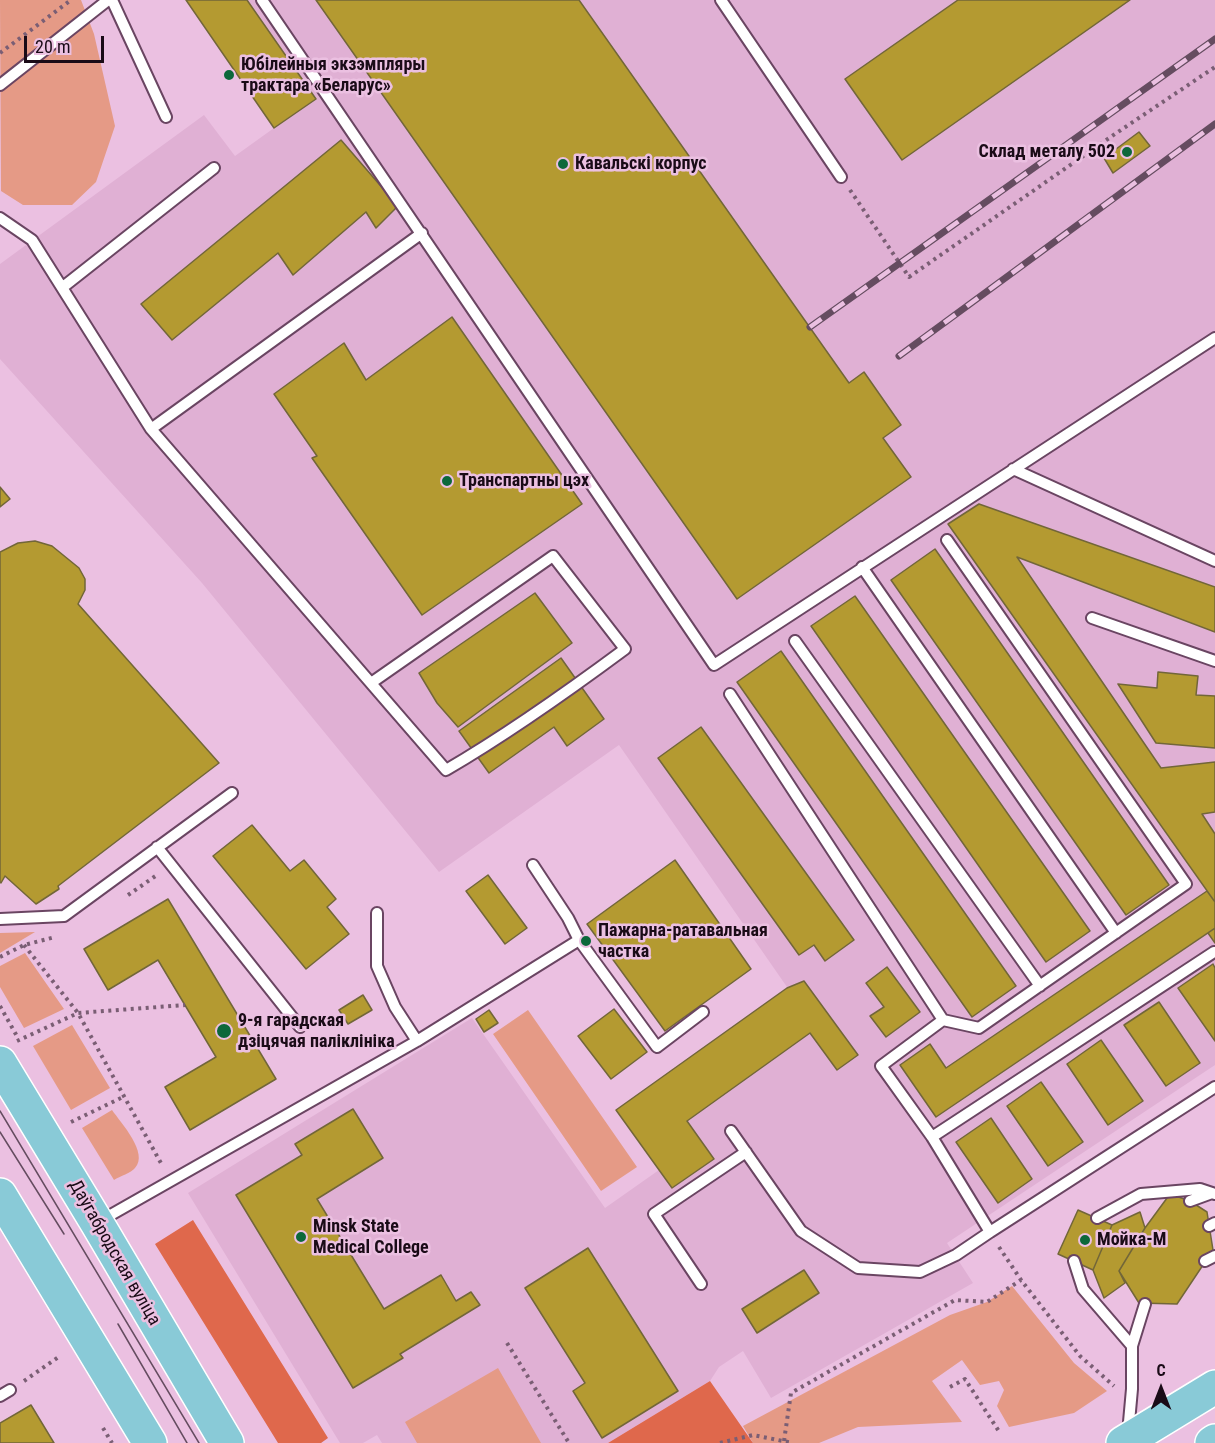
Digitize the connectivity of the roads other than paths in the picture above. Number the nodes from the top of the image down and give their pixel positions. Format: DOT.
graph roads {
  1 [pos="110,0"];
  2 [pos="262,0"];
  3 [pos="721,0"];
  4 [pos="0,85"];
  5 [pos="166,117"];
  6 [pos="214,168"];
  7 [pos="841,177"];
  8 [pos="0,218"];
  9 [pos="422,233"];
  10 [pos="63,287"];
  11 [pos="1215,338"];
  12 [pos="151,429"];
  13 [pos="1013,469"];
  14 [pos="947,540"];
  15 [pos="1215,561"];
  16 [pos="862,567"];
  17 [pos="1092,618"];
  18 [pos="795,640"];
  19 [pos="1215,661"];
  20 [pos="371,683"];
  21 [pos="730,694"];
  22 [pos="232,793"];
  23 [pos="157,847"];
  24 [pos="533,865"];
  25 [pos="377,913"];
  26 [pos="0,919"];
  27 [pos="1116,933"];
  28 [pos="579,940"];
  29 [pos="1214,952"];
  30 [pos="1040,986"];
  31 [pos="703,1012"];
  32 [pos="944,1020"];
  33 [pos="300,1027"];
  34 [pos="417,1041"];
  35 [pos="9,1052"];
  36 [pos="1215,1087"];
  37 [pos="731,1131"];
  38 [pos="932,1137"];
  39 [pos="746,1152"];
  40 [pos="1214,1193"];
  41 [pos="0,1195"];
  42 [pos="1190,1201"];
  43 [pos="1097,1218"];
  44 [pos="97,1222"];
  45 [pos="990,1232"];
  46 [pos="1074,1261"];
  47 [pos="701,1284"];
  48 [pos="1144,1304"];
  49 [pos="1132,1346"];
  50 [pos="1215,1387"];
  51 [pos="10,1390"];
  52 [pos="0,1396"];
  53 [pos="1125,1442"];
  54 [pos="150,1443"];
  55 [pos="227,1443"];
  1 -- 4 [label="lane"];
  1 -- 5 [label="lane"];
  2 -- 9 [label="lane"];
  3 -- 7 [label="lane"];
  6 -- 10 [label="lane"];
  8 -- 10 [label="lane"];
  9 -- 12 [label="lane"];
  9 -- 16 [label="lane"];
  10 -- 12 [label="lane"];
  11 -- 13 [label="lane"];
  12 -- 20 [label="lane"];
  13 -- 15 [label="lane"];
  13 -- 16 [label="lane"];
  14 -- 27 [label="lane"];
  16 -- 27 [label="lane"];
  17 -- 19 [label="lane"];
  18 -- 30 [label="lane"];
  20 -- 20 [label="lane"];
  21 -- 32 [label="lane"];
  22 -- 23 [label="lane"];
  23 -- 26 [label="lane"];
  23 -- 33 [label="lane"];
  24 -- 28 [label="lane"];
  25 -- 34 [label="lane"];
  27 -- 30 [label="lane"];
  28 -- 31 [label="lane"];
  28 -- 34 [label="lane"];
  29 -- 38 [label="lane"];
  30 -- 32 [label="lane"];
  32 -- 38 [label="lane"];
  34 -- 44 [label="lane"];
  35 -- 44 [label="main road, Даўгабродская вуліца"];
  36 -- 45 [label="lane"];
  37 -- 39 [label="lane"];
  38 -- 45 [label="lane"];
  39 -- 45 [label="lane"];
  39 -- 47 [label="lane"];
  40 -- 42 [label="lane"];
  40 -- 43 [label="lane"];
  41 -- 54 [label="main road"];
  44 -- 55 [label="main road, Даўгабродская вуліца"];
  46 -- 49 [label="lane"];
  48 -- 49 [label="lane"];
  49 -- 53 [label="lane"];
  50 -- 53 [label="main road"];
  51 -- 52 [label="lane"];
}
